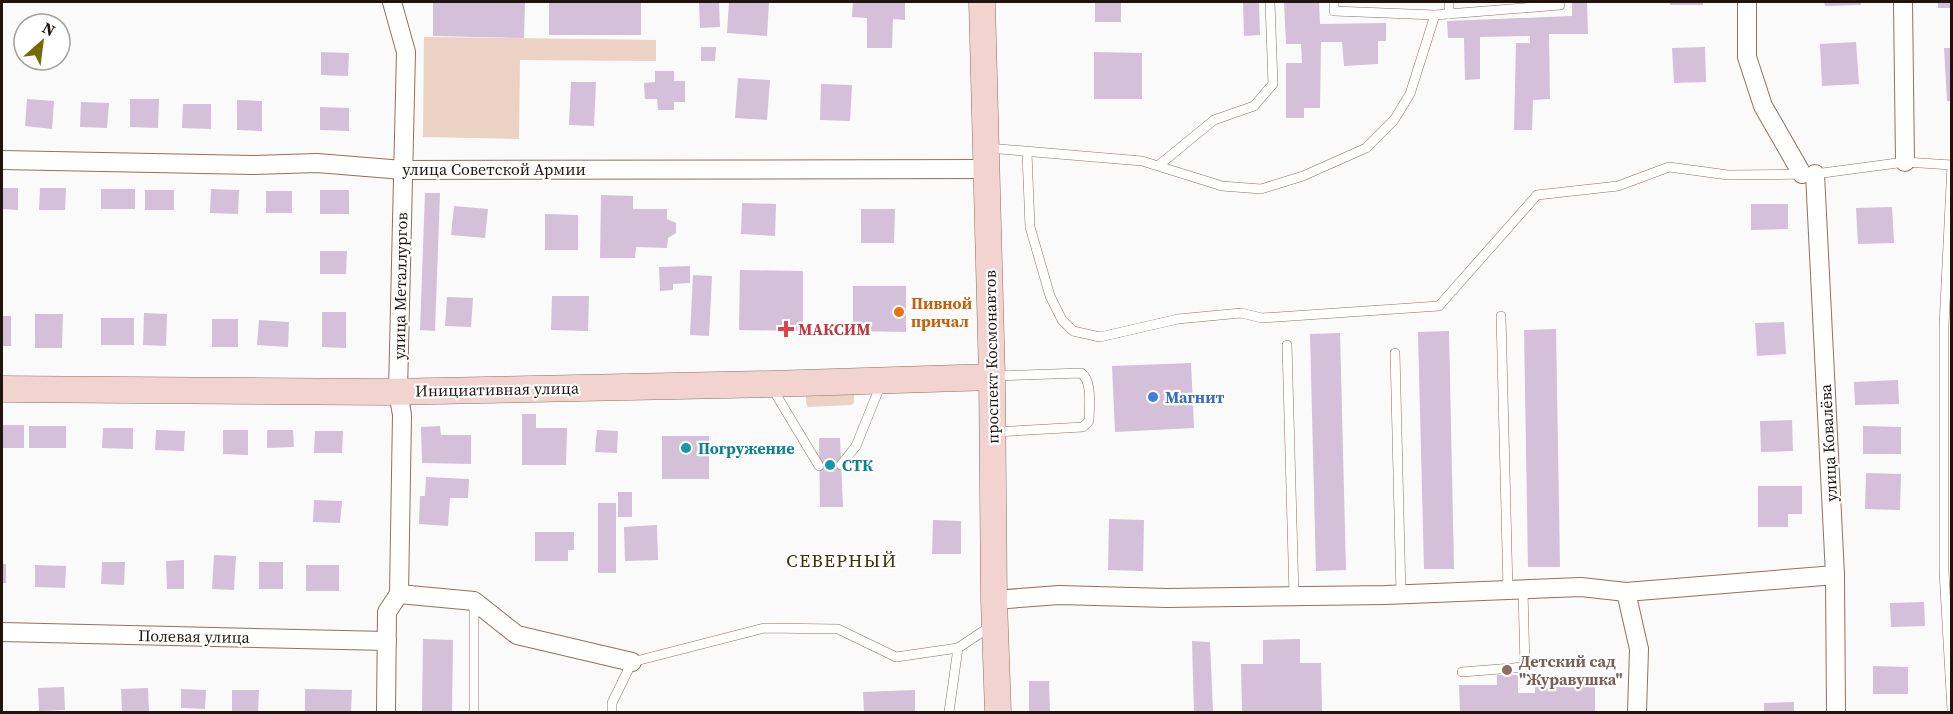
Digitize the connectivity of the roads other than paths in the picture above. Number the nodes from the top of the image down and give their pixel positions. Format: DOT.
graph roads {
  1 [pos="393,2"];
  2 [pos="982,2"];
  3 [pos="1270,2"];
  4 [pos="1334,2"];
  5 [pos="1390,2"];
  6 [pos="1449,2"];
  7 [pos="1560,2"];
  8 [pos="1747,2"];
  9 [pos="1903,2"];
  10 [pos="1502,5"];
  11 [pos="1391,13"];
  12 [pos="1449,14"];
  13 [pos="1435,15"];
  14 [pos="1027,153"];
  15 [pos="986,159"];
  16 [pos="2,160"];
  17 [pos="1905,162"];
  18 [pos="1159,165"];
  19 [pos="1952,165"];
  20 [pos="403,170"];
  21 [pos="1809,174"];
  22 [pos="1501,316"];
  23 [pos="1287,345"];
  24 [pos="1395,353"];
  25 [pos="992,376"];
  26 [pos="882,380"];
  27 [pos="770,384"];
  28 [pos="2,389"];
  29 [pos="398,391"];
  30 [pos="992,432"];
  31 [pos="841,465"];
  32 [pos="819,466"];
  33 [pos="1835,575"];
  34 [pos="1515,590"];
  35 [pos="1626,592"];
  36 [pos="399,594"];
  37 [pos="1401,594"];
  38 [pos="1294,595"];
  39 [pos="474,601"];
  40 [pos="994,612"];
  41 [pos="2,632"];
  42 [pos="387,641"];
  43 [pos="958,648"];
  44 [pos="632,662"];
  45 [pos="1462,672"];
  46 [pos="1952,710"];
  47 [pos="386,712"];
  48 [pos="474,712"];
  49 [pos="612,712"];
  50 [pos="949,712"];
  51 [pos="998,712"];
  52 [pos="1636,712"];
  53 [pos="1836,712"];
  1 -- 20 [label="street, улица Металлургов"];
  2 -- 15 [label="street, проспект Космонавтов"];
  3 -- 18 [label="lane"];
  4 -- 11 [label="lane"];
  5 -- 11 [label="lane"];
  6 -- 12 [label="lane"];
  7 -- 10 [label="lane"];
  8 -- 21 [label="street"];
  9 -- 17 [label="street"];
  10 -- 12 [label="lane"];
  11 -- 13 [label="lane"];
  12 -- 13 [label="lane"];
  13 -- 18 [label="lane"];
  14 -- 15 [label="lane"];
  14 -- 18 [label="lane"];
  14 -- 21 [label="lane"];
  15 -- 20 [label="street, улица Советской Армии"];
  15 -- 25 [label="street, проспект Космонавтов"];
  16 -- 20 [label="street, улица Советской Армии"];
  17 -- 19 [label="lane"];
  17 -- 21 [label="lane"];
  19 -- 46 [label="lane"];
  20 -- 29 [label="street, улица Металлургов"];
  21 -- 33 [label="street, улица Ковалёва"];
  22 -- 34 [label="lane"];
  23 -- 38 [label="lane"];
  24 -- 37 [label="lane"];
  25 -- 26 [label="street, Инициативная улица"];
  25 -- 30 [label="street, проспект Космонавтов"];
  25 -- 30 [label="lane"];
  26 -- 27 [label="street, Инициативная улица"];
  26 -- 31 [label="lane"];
  27 -- 29 [label="street, Инициативная улица"];
  27 -- 32 [label="lane"];
  28 -- 29 [label="street, Инициативная улица"];
  29 -- 36 [label="street, улица Металлургов"];
  30 -- 40 [label="street, проспект Космонавтов"];
  33 -- 35 [label="street"];
  33 -- 53 [label="street, улица Ковалёва"];
  34 -- 35 [label="street"];
  34 -- 37 [label="street"];
  34 -- 45 [label="lane"];
  35 -- 52 [label="street"];
  36 -- 39 [label="street"];
  36 -- 42 [label="street, улица Металлургов"];
  37 -- 38 [label="street"];
  38 -- 40 [label="street"];
  39 -- 44 [label="street"];
  39 -- 48 [label="lane"];
  40 -- 43 [label="lane"];
  40 -- 51 [label="street, проспект Космонавтов"];
  41 -- 42 [label="street, Полевая улица"];
  42 -- 47 [label="street, улица Металлургов"];
  43 -- 44 [label="lane"];
  43 -- 50 [label="lane"];
  44 -- 49 [label="lane"];
}
